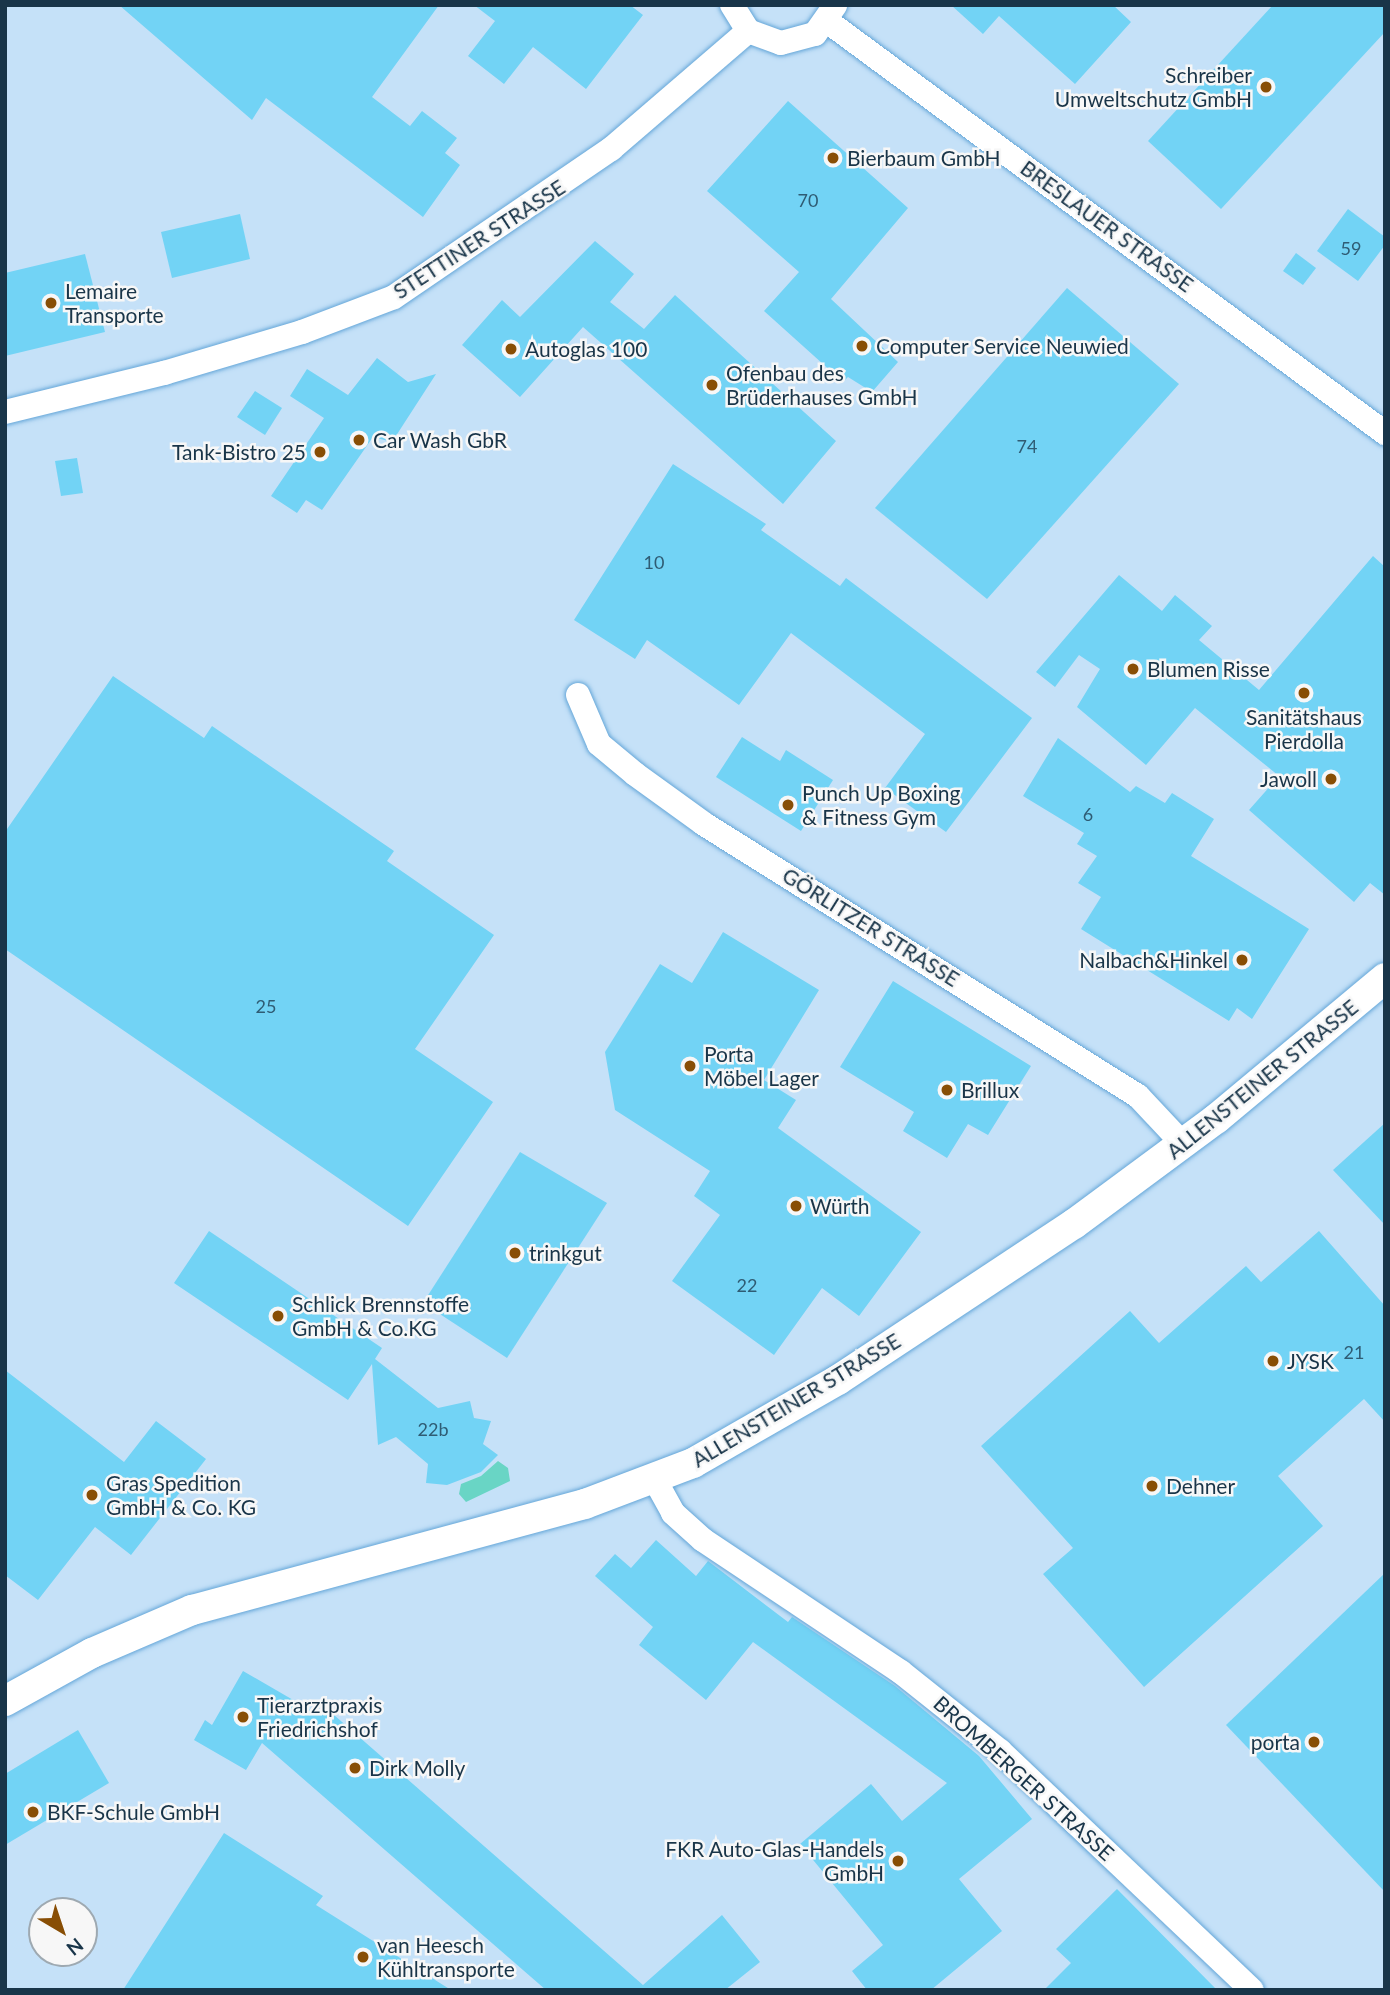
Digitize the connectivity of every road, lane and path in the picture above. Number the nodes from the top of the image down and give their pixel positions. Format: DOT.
graph roads {
  1 [pos="732,5"];
  2 [pos="831,13"];
  3 [pos="748,31"];
  4 [pos="5,412"];
  5 [pos="1385,433"];
  6 [pos="578,695"];
  7 [pos="1385,978"];
  8 [pos="1183,1144"];
  9 [pos="655,1480"];
  10 [pos="5,1701"];
  11 [pos="1252,1990"];
  1 -- 3 [label="street"];
  2 -- 3 [label="street"];
  2 -- 5 [label="street, BRESLAUER STRASSE"];
  3 -- 4 [label="street, STETTINER STRASSE"];
  6 -- 8 [label="street, GÖRLITZER STRASSE"];
  7 -- 8 [label="street, ALLENSTEINER STRASSE"];
  8 -- 9 [label="street, ALLENSTEINER STRASSE"];
  9 -- 10 [label="street, ALLENSTEINER STRASSE"];
  9 -- 11 [label="street, BROMBERGER STRASSE"];
}
